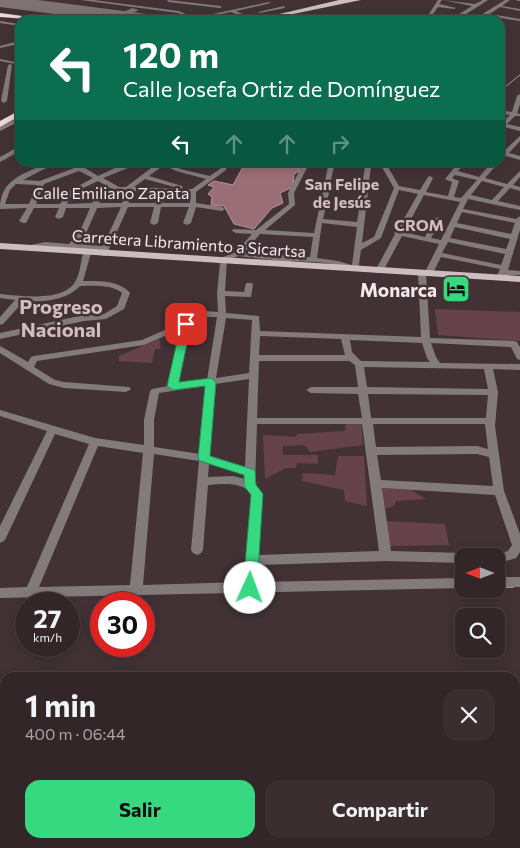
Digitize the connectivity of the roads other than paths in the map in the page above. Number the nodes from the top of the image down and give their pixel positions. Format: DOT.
graph roads {
  1 [pos="85,0"];
  2 [pos="150,0"];
  3 [pos="170,0"];
  4 [pos="208,0"];
  5 [pos="226,0"];
  6 [pos="259,0"];
  7 [pos="346,0"];
  8 [pos="359,0"];
  9 [pos="440,0"];
  10 [pos="445,0"];
  11 [pos="187,1"];
  12 [pos="458,1"];
  13 [pos="484,1"];
  14 [pos="507,1"];
  15 [pos="268,2"];
  16 [pos="520,4"];
  17 [pos="436,5"];
  18 [pos="200,6"];
  19 [pos="477,6"];
  20 [pos="498,6"];
  21 [pos="139,7"];
  22 [pos="220,7"];
  23 [pos="282,7"];
  24 [pos="156,9"];
  25 [pos="196,9"];
  26 [pos="491,10"];
  27 [pos="520,10"];
  28 [pos="172,11"];
  29 [pos="232,11"];
  30 [pos="467,11"];
  31 [pos="294,12"];
  32 [pos="180,15"];
  33 [pos="191,15"];
  34 [pos="216,15"];
  35 [pos="243,15"];
  36 [pos="285,15"];
  37 [pos="290,15"];
  38 [pos="430,15"];
  39 [pos="462,15"];
  40 [pos="485,15"];
  41 [pos="520,15"];
  42 [pos="0,16"];
  43 [pos="15,18"];
  44 [pos="15,19"];
  45 [pos="505,19"];
  46 [pos="520,20"];
  47 [pos="0,22"];
  48 [pos="8,24"];
  49 [pos="505,24"];
  50 [pos="15,25"];
  51 [pos="520,26"];
  52 [pos="0,27"];
  53 [pos="15,45"];
  54 [pos="0,47"];
  55 [pos="0,60"];
  56 [pos="15,63"];
  57 [pos="15,64"];
  58 [pos="0,65"];
  59 [pos="10,65"];
  60 [pos="3,86"];
  61 [pos="520,96"];
  62 [pos="4,101"];
  63 [pos="517,114"];
  64 [pos="15,119"];
  65 [pos="15,120"];
  66 [pos="505,123"];
  67 [pos="0,124"];
  68 [pos="505,127"];
  69 [pos="0,129"];
  70 [pos="520,129"];
  71 [pos="520,138"];
  72 [pos="15,151"];
  73 [pos="505,151"];
  74 [pos="505,156"];
  75 [pos="520,158"];
  76 [pos="0,160"];
  77 [pos="45,167"];
  78 [pos="77,167"];
  79 [pos="85,167"];
  80 [pos="123,167"];
  81 [pos="157,167"];
  82 [pos="175,167"];
  83 [pos="224,167"];
  84 [pos="304,167"];
  85 [pos="331,167"];
  86 [pos="368,167"];
  87 [pos="385,167"];
  88 [pos="458,167"];
  89 [pos="491,167"];
  90 [pos="80,169"];
  91 [pos="453,172"];
  92 [pos="520,173"];
  93 [pos="145,176"];
  94 [pos="209,178"];
  95 [pos="430,178"];
  96 [pos="100,179"];
  97 [pos="480,179"];
  98 [pos="14,182"];
  99 [pos="41,183"];
  100 [pos="327,186"];
  101 [pos="508,186"];
  102 [pos="365,188"];
  103 [pos="398,188"];
  104 [pos="118,189"];
  105 [pos="128,189"];
  106 [pos="520,189"];
  107 [pos="161,190"];
  108 [pos="193,191"];
  109 [pos="422,193"];
  110 [pos="450,199"];
  111 [pos="465,199"];
  112 [pos="491,202"];
  113 [pos="193,205"];
  114 [pos="0,206"];
  115 [pos="32,206"];
  116 [pos="64,206"];
  117 [pos="95,206"];
  118 [pos="125,206"];
  119 [pos="156,206"];
  120 [pos="520,208"];
  121 [pos="222,209"];
  122 [pos="460,210"];
  123 [pos="484,215"];
  124 [pos="59,218"];
  125 [pos="438,219"];
  126 [pos="519,220"];
  127 [pos="23,221"];
  128 [pos="318,221"];
  129 [pos="154,223"];
  130 [pos="187,223"];
  131 [pos="452,224"];
  132 [pos="361,225"];
  133 [pos="469,228"];
  134 [pos="236,231"];
  135 [pos="257,233"];
  136 [pos="398,233"];
  137 [pos="318,235"];
  138 [pos="512,237"];
  139 [pos="426,239"];
  140 [pos="444,241"];
  141 [pos="0,242"];
  142 [pos="462,243"];
  143 [pos="72,245"];
  144 [pos="0,246"];
  145 [pos="25,248"];
  146 [pos="359,248"];
  147 [pos="104,251"];
  148 [pos="508,252"];
  149 [pos="87,254"];
  150 [pos="239,254"];
  151 [pos="438,254"];
  152 [pos="313,260"];
  153 [pos="220,261"];
  154 [pos="287,262"];
  155 [pos="354,269"];
  156 [pos="379,271"];
  157 [pos="503,272"];
  158 [pos="426,273"];
  159 [pos="520,273"];
  160 [pos="520,279"];
  161 [pos="78,284"];
  162 [pos="249,285"];
  163 [pos="221,294"];
  164 [pos="0,296"];
  165 [pos="20,300"];
  166 [pos="222,314"];
  167 [pos="0,322"];
  168 [pos="186,324"];
  169 [pos="256,333"];
  170 [pos="0,336"];
  171 [pos="345,336"];
  172 [pos="426,340"];
  173 [pos="0,349"];
  174 [pos="520,357"];
  175 [pos="255,358"];
  176 [pos="354,361"];
  177 [pos="438,364"];
  178 [pos="30,366"];
  179 [pos="488,366"];
  180 [pos="520,367"];
  181 [pos="254,375"];
  182 [pos="211,382"];
  183 [pos="173,386"];
  184 [pos="126,389"];
  185 [pos="311,390"];
  186 [pos="363,391"];
  187 [pos="493,392"];
  188 [pos="0,413"];
  189 [pos="367,420"];
  190 [pos="252,421"];
  191 [pos="490,421"];
  192 [pos="52,430"];
  193 [pos="95,442"];
  194 [pos="149,448"];
  195 [pos="372,451"];
  196 [pos="494,454"];
  197 [pos="204,458"];
  198 [pos="250,473"];
  199 [pos="202,481"];
  200 [pos="376,484"];
  201 [pos="250,486"];
  202 [pos="499,491"];
  203 [pos="0,538"];
  204 [pos="197,550"];
  205 [pos="386,556"];
  206 [pos="505,557"];
  207 [pos="455,558"];
  208 [pos="251,560"];
  209 [pos="505,582"];
  210 [pos="520,582"];
  211 [pos="455,583"];
  212 [pos="250,588"];
  213 [pos="136,591"];
  214 [pos="31,592"];
  215 [pos="0,593"];
  216 [pos="15,593"];
  1 -- 21 [label="street"];
  2 -- 21 [label="street"];
  3 -- 11 [label="street"];
  3 -- 24 [label="street"];
  4 -- 18 [label="street"];
  5 -- 22 [label="street"];
  6 -- 15 [label="street"];
  6 -- 22 [label="street"];
  7 -- 31 [label="main road"];
  8 -- 37 [label="main road"];
  9 -- 17 [label="street"];
  10 -- 12 [label="street"];
  11 -- 18 [label="street"];
  11 -- 28 [label="street"];
  12 -- 19 [label="street"];
  13 -- 19 [label="street"];
  13 -- 20 [label="street"];
  14 -- 16 [label="street"];
  14 -- 20 [label="street"];
  15 -- 23 [label="street"];
  15 -- 29 [label="street"];
  17 -- 30 [label="street"];
  17 -- 38 [label="street"];
  18 -- 22 [label="street"];
  18 -- 25 [label="street"];
  19 -- 30 [label="street"];
  20 -- 26 [label="street"];
  20 -- 27 [label="street"];
  21 -- 24 [label="street"];
  22 -- 29 [label="street"];
  22 -- 33 [label="street"];
  23 -- 31 [label="street"];
  23 -- 35 [label="street"];
  24 -- 28 [label="street"];
  26 -- 40 [label="street"];
  26 -- 41 [label="street"];
  28 -- 32 [label="street"];
  29 -- 34 [label="street"];
  29 -- 35 [label="street"];
  30 -- 39 [label="street"];
  31 -- 36 [label="main road"];
  42 -- 43 [label="highway"];
  42 -- 44 [label="highway"];
  45 -- 46 [label="street"];
  47 -- 48 [label="street"];
  48 -- 50 [label="street"];
  48 -- 52 [label="street"];
  49 -- 51 [label="street"];
  53 -- 54 [label="street"];
  55 -- 56 [label="street"];
  57 -- 59 [label="street"];
  58 -- 59 [label="street"];
  59 -- 60 [label="street"];
  60 -- 62 [label="street"];
  61 -- 63 [label="street"];
  63 -- 66 [label="street"];
  64 -- 67 [label="highway"];
  65 -- 69 [label="street"];
  68 -- 70 [label="street"];
  71 -- 73 [label="street"];
  72 -- 76 [label="street"];
  74 -- 75 [label="street"];
  77 -- 98 [label="street"];
  78 -- 90 [label="street"];
  79 -- 90 [label="street"];
  80 -- 96 [label="street"];
  81 -- 93 [label="street"];
  82 -- 94 [label="street"];
  83 -- 94 [label="street"];
  84 -- 135 [label="street"];
  85 -- 100 [label="street"];
  86 -- 102 [label="street"];
  87 -- 103 [label="street"];
  88 -- 91 [label="street"];
  89 -- 97 [label="street"];
  90 -- 96 [label="street"];
  90 -- 99 [label="street"];
  91 -- 97 [label="street"];
  91 -- 110 [label="street"];
  92 -- 101 [label="street"];
  93 -- 105 [label="street"];
  93 -- 108 [label="street"];
  94 -- 108 [label="street"];
  95 -- 109 [label="street"];
  96 -- 104 [label="street"];
  96 -- 116 [label="street"];
  97 -- 101 [label="street"];
  97 -- 111 [label="street"];
  98 -- 99 [label="street"];
  98 -- 114 [label="street"];
  99 -- 115 [label="street"];
  100 -- 102 [label="street"];
  100 -- 128 [label="street"];
  101 -- 106 [label="street"];
  101 -- 112 [label="street"];
  102 -- 132 [label="street"];
  103 -- 109 [label="street"];
  103 -- 146 [label="street"];
  104 -- 105 [label="street"];
  104 -- 117 [label="street"];
  105 -- 107 [label="street"];
  105 -- 118 [label="street"];
  107 -- 108 [label="street"];
  107 -- 119 [label="street"];
  108 -- 113 [label="street"];
  109 -- 110 [label="street"];
  109 -- 136 [label="street"];
  110 -- 111 [label="street"];
  111 -- 112 [label="street"];
  111 -- 122 [label="street"];
  112 -- 120 [label="street"];
  112 -- 123 [label="street"];
  113 -- 119 [label="street, Calle Emiliano Zapata"];
  113 -- 121 [label="street, Calle Emiliano Zapata"];
  113 -- 130 [label="street"];
  114 -- 115 [label="street, Calle Emiliano Zapata"];
  115 -- 116 [label="street, Calle Emiliano Zapata"];
  115 -- 127 [label="street"];
  116 -- 117 [label="street, Calle Emiliano Zapata"];
  116 -- 124 [label="street"];
  117 -- 118 [label="street, Calle Emiliano Zapata"];
  117 -- 143 [label="street"];
  118 -- 119 [label="street, Calle Emiliano Zapata"];
  118 -- 147 [label="street"];
  119 -- 129 [label="street"];
  122 -- 123 [label="street"];
  122 -- 131 [label="street"];
  123 -- 126 [label="street"];
  125 -- 139 [label="street"];
  126 -- 138 [label="street"];
  128 -- 132 [label="street"];
  128 -- 137 [label="street"];
  131 -- 133 [label="street"];
  131 -- 140 [label="street"];
  132 -- 146 [label="street"];
  133 -- 138 [label="street"];
  133 -- 142 [label="street"];
  134 -- 135 [label="street"];
  135 -- 137 [label="street"];
  135 -- 150 [label="street"];
  136 -- 139 [label="street"];
  136 -- 156 [label="street"];
  137 -- 152 [label="street"];
  138 -- 148 [label="street"];
  139 -- 140 [label="street"];
  140 -- 142 [label="street"];
  140 -- 151 [label="street"];
  141 -- 145 [label="main road"];
  142 -- 148 [label="street"];
  143 -- 145 [label="street"];
  143 -- 147 [label="street"];
  144 -- 145 [label="main road"];
  145 -- 149 [label="main road, Carretera Libramiento a Sicartsa"];
  146 -- 155 [label="street"];
  147 -- 149 [label="main road, Carretera Libramiento a Sicartsa"];
  147 -- 153 [label="main road, Carretera Libramiento a Sicartsa"];
  148 -- 157 [label="street"];
  149 -- 161 [label="street"];
  150 -- 153 [label="street"];
  150 -- 154 [label="street"];
  151 -- 157 [label="street"];
  151 -- 158 [label="street"];
  152 -- 154 [label="street"];
  152 -- 155 [label="street"];
  153 -- 154 [label="main road, Carretera Libramiento a Sicartsa"];
  153 -- 163 [label="street"];
  154 -- 155 [label="main road, Carretera Libramiento a Sicartsa"];
  155 -- 156 [label="main road, Carretera Libramiento a Sicartsa"];
  156 -- 158 [label="main road, Carretera Libramiento a Sicartsa"];
  157 -- 158 [label="main road, Carretera Libramiento a Sicartsa"];
  157 -- 159 [label="street"];
  157 -- 160 [label="main road, Carretera Libramiento a Sicartsa"];
  158 -- 172 [label="street"];
  161 -- 165 [label="street"];
  161 -- 170 [label="street"];
  162 -- 163 [label="street"];
  163 -- 166 [label="street"];
  164 -- 165 [label="street"];
  165 -- 167 [label="street"];
  166 -- 168 [label="street"];
  166 -- 169 [label="street"];
  166 -- 182 [label="street"];
  168 -- 178 [label="street"];
  168 -- 183 [label="street"];
  169 -- 171 [label="street"];
  169 -- 175 [label="street"];
  171 -- 172 [label="street"];
  171 -- 176 [label="street"];
  172 -- 174 [label="street"];
  172 -- 177 [label="street"];
  173 -- 178 [label="street"];
  175 -- 176 [label="street"];
  175 -- 181 [label="street"];
  176 -- 177 [label="street"];
  176 -- 186 [label="street"];
  177 -- 179 [label="street"];
  178 -- 184 [label="street"];
  179 -- 180 [label="street"];
  179 -- 187 [label="street"];
  181 -- 182 [label="street"];
  181 -- 190 [label="street"];
  182 -- 183 [label="street"];
  182 -- 197 [label="street"];
  183 -- 194 [label="street"];
  185 -- 186 [label="street"];
  186 -- 187 [label="street"];
  186 -- 189 [label="street"];
  187 -- 191 [label="street"];
  188 -- 192 [label="street"];
  189 -- 190 [label="street"];
  189 -- 191 [label="street"];
  189 -- 195 [label="street"];
  190 -- 198 [label="street"];
  191 -- 196 [label="street"];
  192 -- 193 [label="street"];
  192 -- 203 [label="street"];
  193 -- 194 [label="street"];
  193 -- 214 [label="street"];
  194 -- 197 [label="street"];
  194 -- 213 [label="street"];
  195 -- 196 [label="street"];
  195 -- 200 [label="street"];
  196 -- 202 [label="street"];
  197 -- 198 [label="street"];
  197 -- 199 [label="street"];
  198 -- 201 [label="street"];
  199 -- 201 [label="street"];
  199 -- 204 [label="street"];
  200 -- 202 [label="street"];
  200 -- 205 [label="street"];
  201 -- 208 [label="street"];
  202 -- 206 [label="street"];
  205 -- 207 [label="street"];
  205 -- 208 [label="street"];
  208 -- 212 [label="street"];
  209 -- 210 [label="street"];
  211 -- 212 [label="street"];
  212 -- 213 [label="street"];
  213 -- 214 [label="street"];
  215 -- 216 [label="street"];
}
